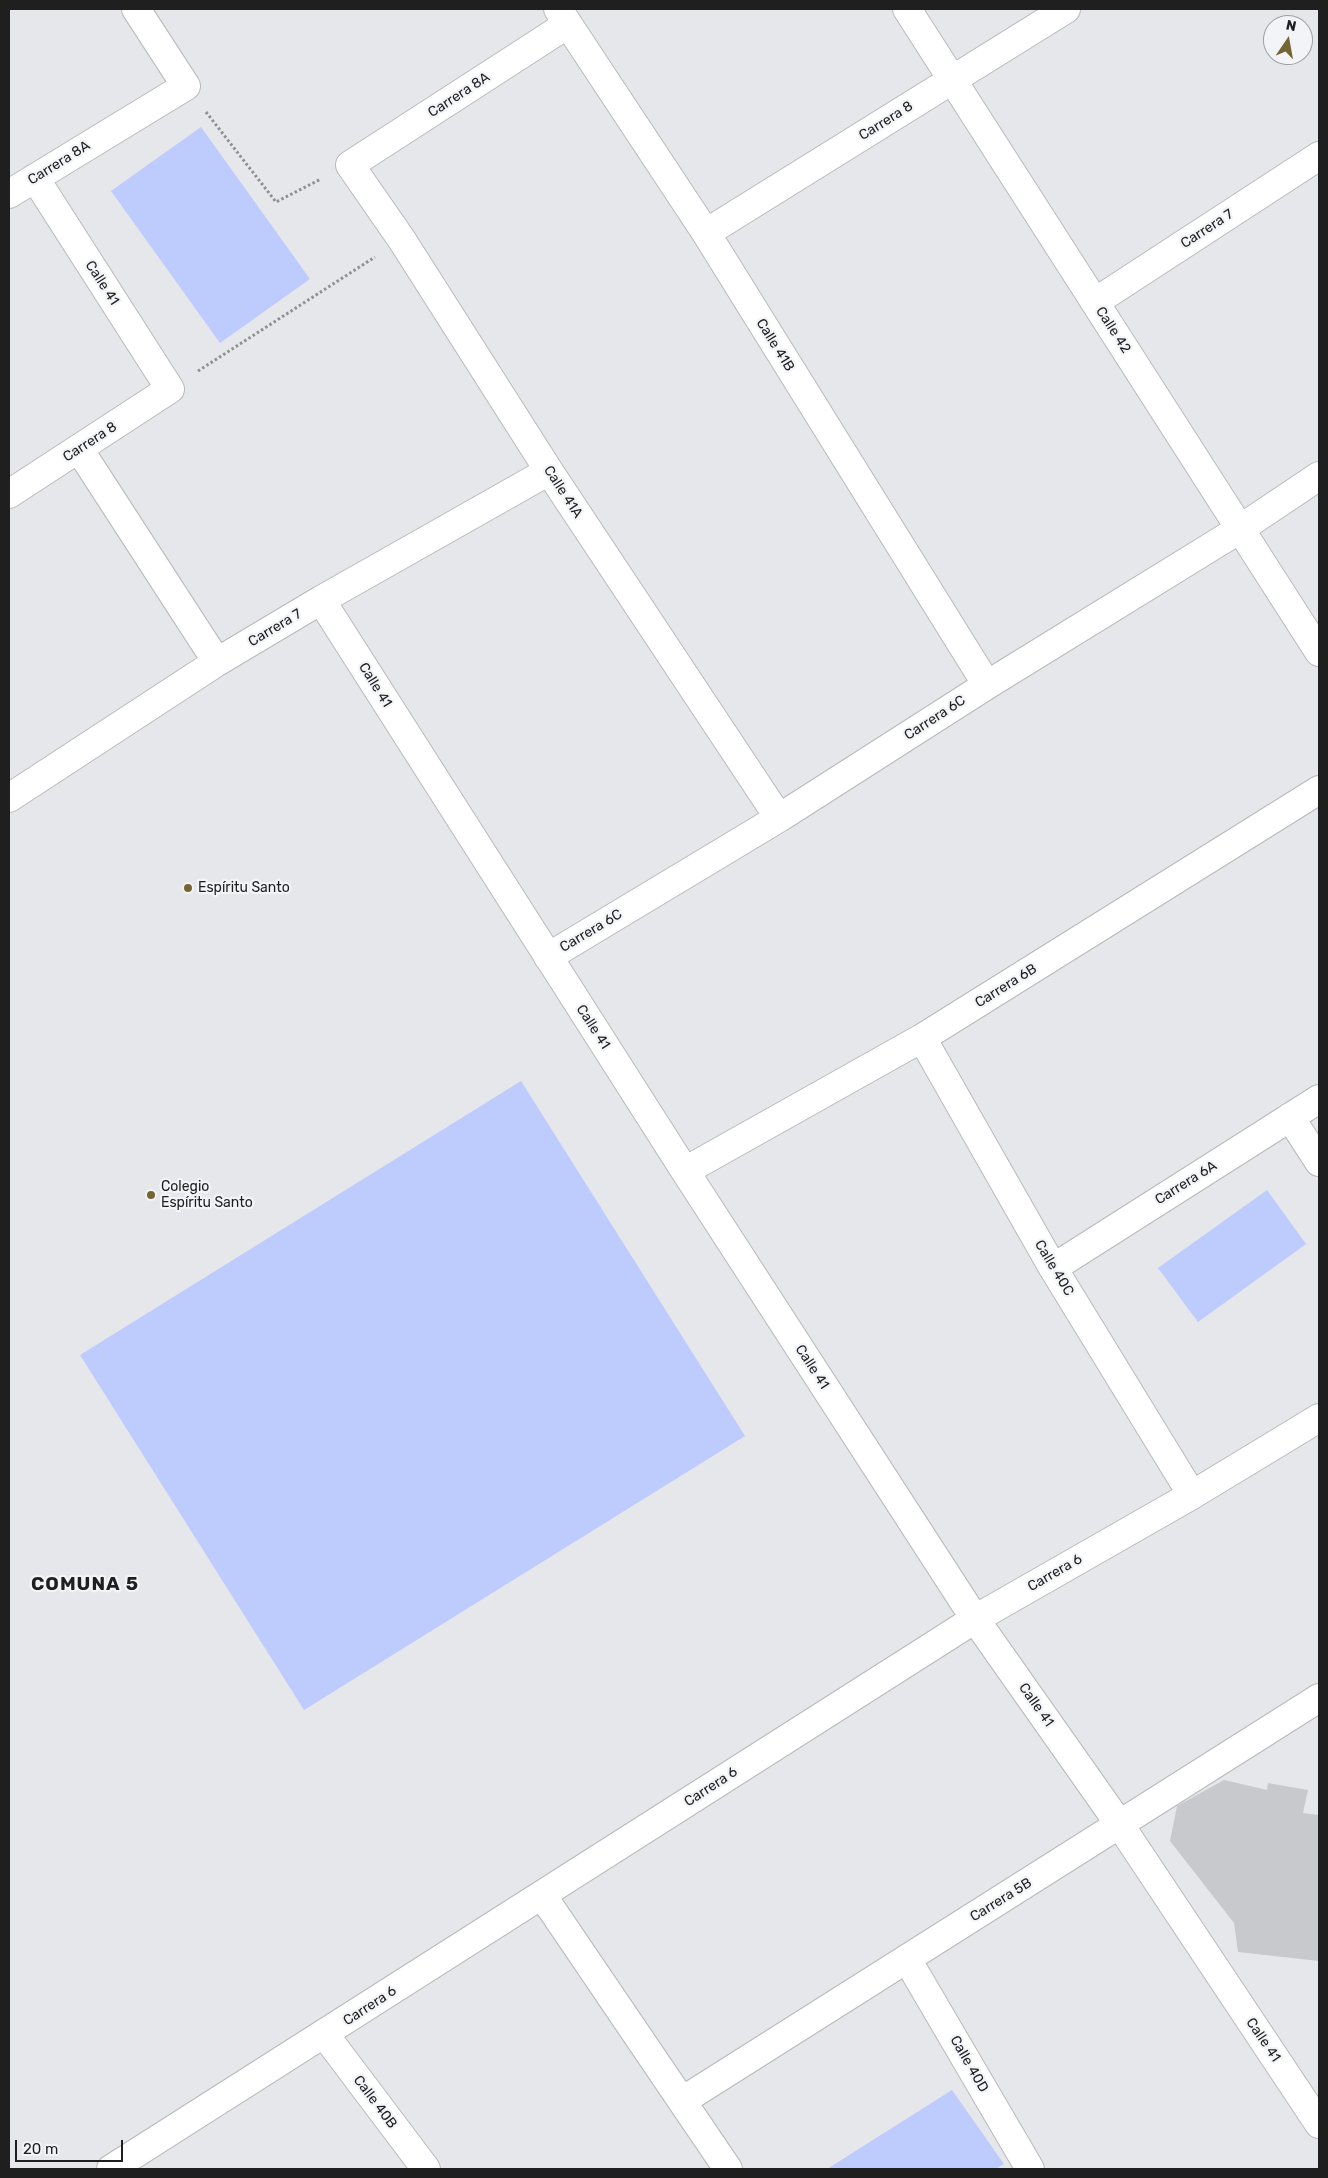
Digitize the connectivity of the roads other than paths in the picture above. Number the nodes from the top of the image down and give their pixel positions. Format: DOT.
graph roads {
  1 [pos="136,9"];
  2 [pos="907,9"];
  3 [pos="1066,9"];
  4 [pos="563,17"];
  5 [pos="952,79"];
  6 [pos="1319,156"];
  7 [pos="350,165"];
  8 [pos="35,178"];
  9 [pos="9,194"];
  10 [pos="706,233"];
  11 [pos="1095,302"];
  12 [pos="170,389"];
  13 [pos="79,449"];
  14 [pos="549,471"];
  15 [pos="1319,476"];
  16 [pos="9,494"];
  17 [pos="1240,528"];
  18 [pos="321,600"];
  19 [pos="1319,652"];
  20 [pos="217,662"];
  21 [pos="987,685"];
  22 [pos="1319,790"];
  23 [pos="9,798"];
  24 [pos="779,818"];
  25 [pos="548,957"];
  26 [pos="922,1038"];
  27 [pos="1319,1099"];
  28 [pos="1290,1117"];
  29 [pos="1319,1162"];
  30 [pos="685,1171"];
  31 [pos="1053,1268"];
  32 [pos="1319,1418"];
  33 [pos="1192,1495"];
  34 [pos="975,1619"];
  35 [pos="1319,1698"];
  36 [pos="1120,1824"];
  37 [pos="542,1895"];
  38 [pos="907,1959"];
  39 [pos="325,2035"];
  40 [pos="682,2101"];
  41 [pos="1319,2124"];
  42 [pos="111,2169"];
  43 [pos="426,2169"];
  44 [pos="728,2169"];
  45 [pos="1030,2169"];
  1 -- 8 [label="street, Carrera 8A"];
  2 -- 5 [label="street, Calle 42"];
  3 -- 5 [label="street, Carrera 8"];
  4 -- 7 [label="street, Carrera 8A"];
  4 -- 10 [label="street, Calle 41B"];
  5 -- 10 [label="street, Carrera 8"];
  5 -- 11 [label="street, Calle 42"];
  6 -- 11 [label="street, Carrera 7"];
  7 -- 14 [label="street, Calle 41A"];
  8 -- 9 [label="street, Carrera 8A"];
  8 -- 12 [label="street, Calle 41"];
  10 -- 21 [label="street, Calle 41B"];
  11 -- 17 [label="street, Calle 42"];
  12 -- 13 [label="street, Carrera 8"];
  13 -- 16 [label="street, Carrera 8"];
  13 -- 20 [label="street"];
  14 -- 18 [label="street, Carrera 7"];
  14 -- 24 [label="street, Calle 41A"];
  15 -- 17 [label="street, Carrera 6C"];
  17 -- 19 [label="street, Calle 42"];
  17 -- 21 [label="street, Carrera 6C"];
  18 -- 20 [label="street, Carrera 7"];
  18 -- 25 [label="street, Calle 41"];
  20 -- 23 [label="street, Carrera 7"];
  21 -- 24 [label="street, Carrera 6C"];
  22 -- 26 [label="street, Carrera 6B"];
  24 -- 25 [label="street, Carrera 6C"];
  25 -- 30 [label="street, Calle 41"];
  26 -- 30 [label="street, Carrera 6B"];
  26 -- 31 [label="street, Calle 40C"];
  27 -- 28 [label="street, Carrera 6A"];
  28 -- 29 [label="street"];
  28 -- 31 [label="street, Carrera 6A"];
  30 -- 34 [label="street, Calle 41"];
  31 -- 33 [label="street, Calle 40C"];
  32 -- 33 [label="street, Carrera 6"];
  33 -- 34 [label="street, Carrera 6"];
  34 -- 36 [label="street, Calle 41"];
  34 -- 37 [label="street, Carrera 6"];
  35 -- 36 [label="street, Carrera 5B"];
  36 -- 38 [label="street, Carrera 5B"];
  36 -- 41 [label="street, Calle 41"];
  37 -- 39 [label="street, Carrera 6"];
  37 -- 40 [label="street"];
  38 -- 40 [label="street, Carrera 5B"];
  38 -- 45 [label="street, Calle 40D"];
  39 -- 42 [label="street, Carrera 6"];
  39 -- 43 [label="street, Calle 40B"];
  40 -- 44 [label="street"];
}
